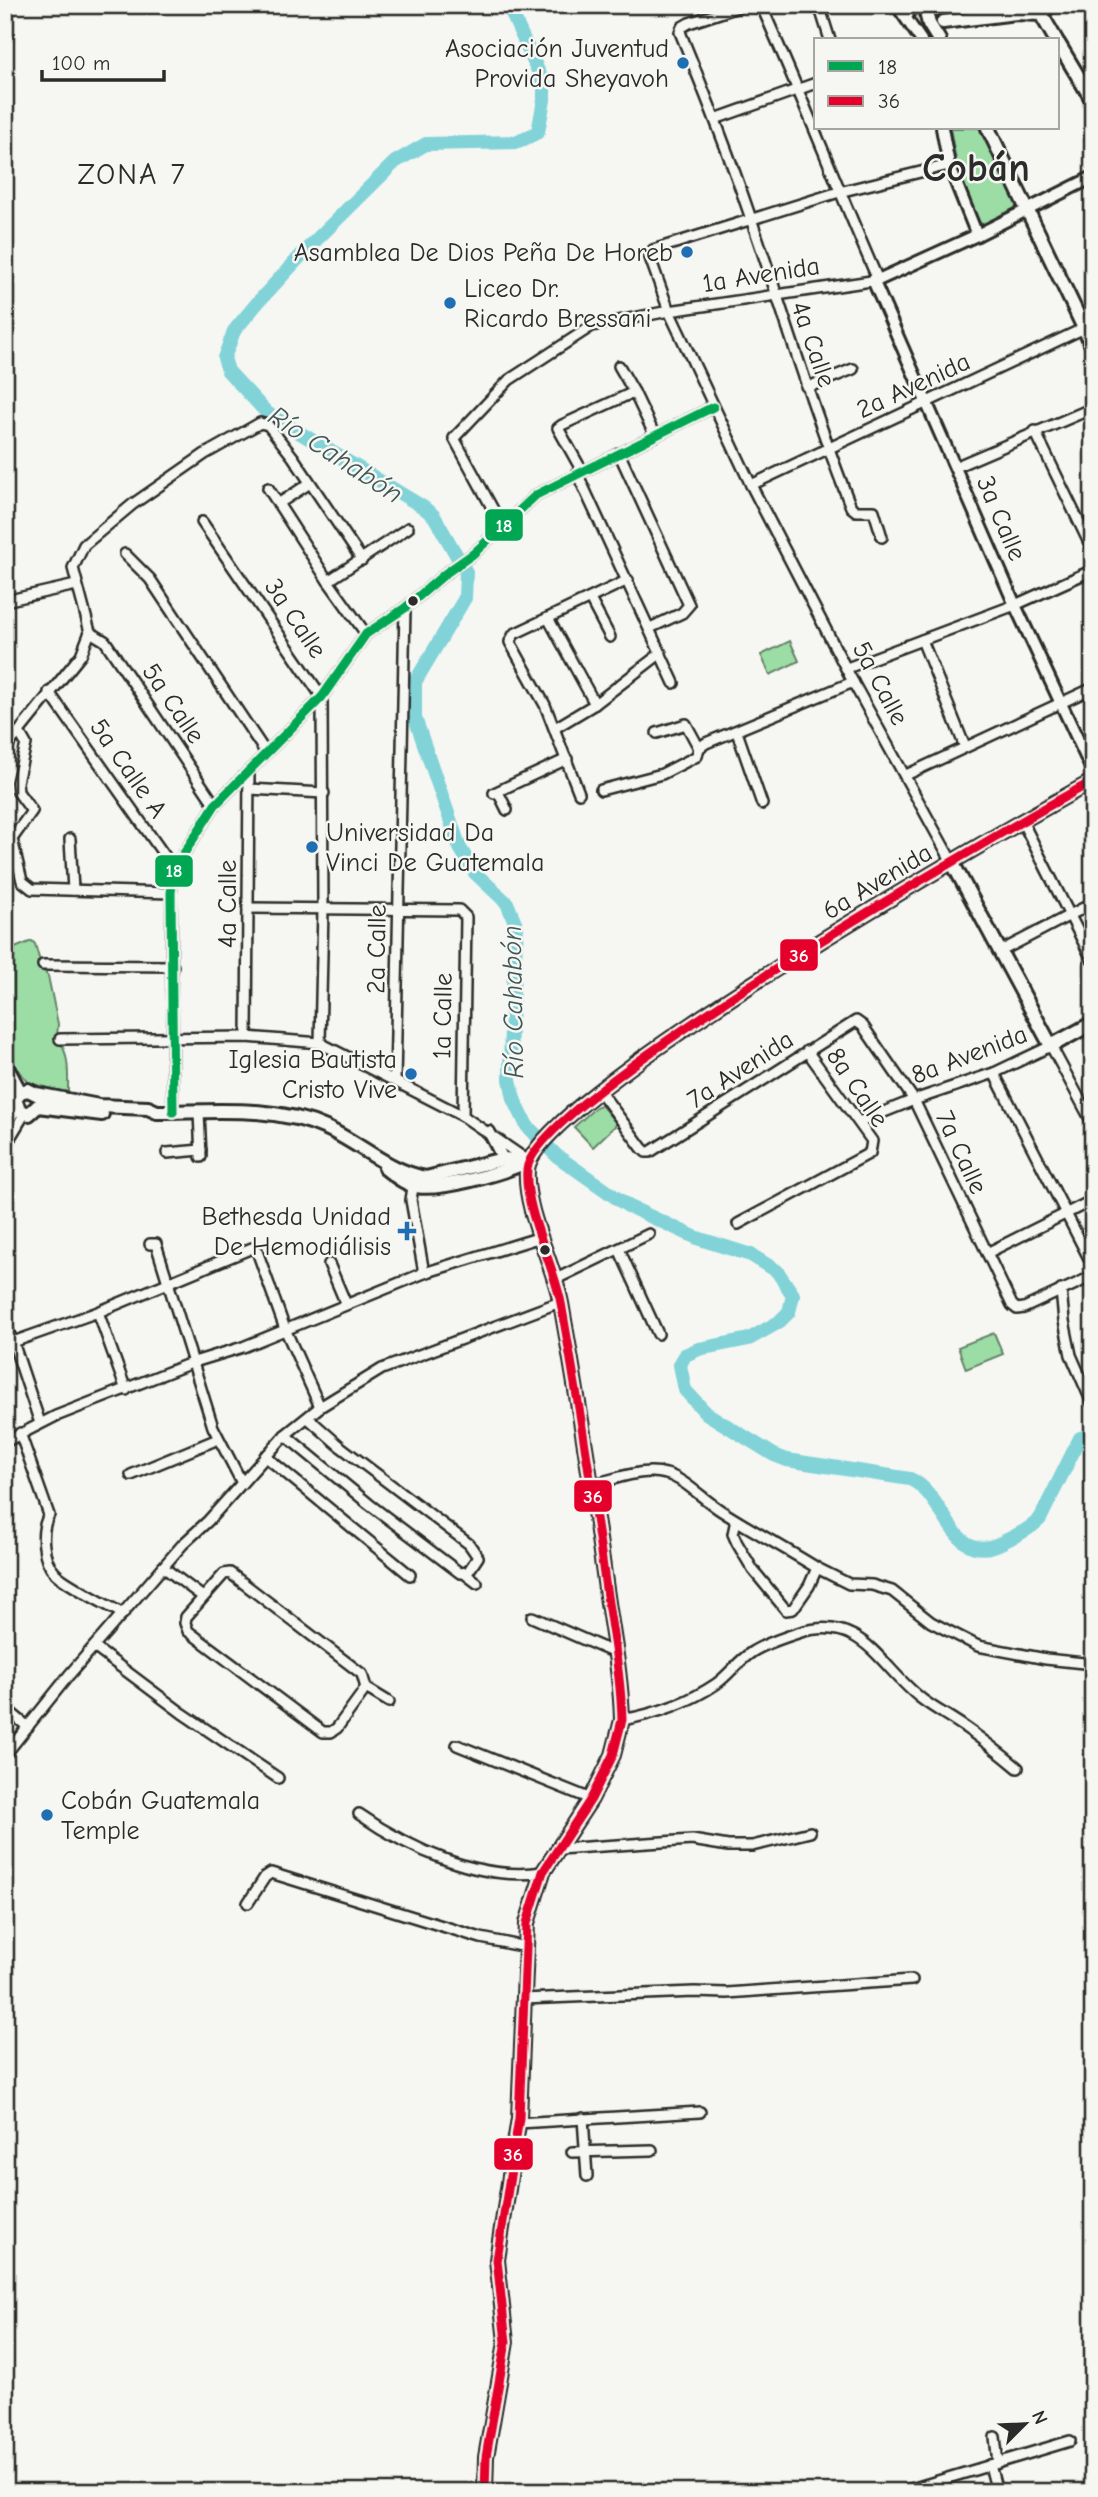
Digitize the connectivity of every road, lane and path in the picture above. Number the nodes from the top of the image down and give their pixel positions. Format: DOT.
graph roads {
  1 [pos="744,5"];
  2 [pos="761,5"];
  3 [pos="819,5"];
  4 [pos="924,5"];
  5 [pos="1053,5"];
  6 [pos="900,8"];
  7 [pos="1039,9"];
  8 [pos="943,22"];
  9 [pos="829,38"];
  10 [pos="920,38"];
  11 [pos="938,38"];
  12 [pos="1055,38"];
  13 [pos="1060,46"];
  14 [pos="814,84"];
  15 [pos="1088,85"];
  16 [pos="798,88"];
  17 [pos="1093,101"];
  18 [pos="715,118"];
  19 [pos="814,129"];
  20 [pos="815,130"];
  21 [pos="942,130"];
  22 [pos="989,130"];
  23 [pos="949,165"];
  24 [pos="1093,177"];
  25 [pos="839,192"];
  26 [pos="1027,209"];
  27 [pos="751,218"];
  28 [pos="977,235"];
  29 [pos="876,280"];
  30 [pos="775,295"];
  31 [pos="669,311"];
  32 [pos="1088,326"];
  33 [pos="1093,347"];
  34 [pos="619,366"];
  35 [pos="853,369"];
  36 [pos="806,386"];
  37 [pos="634,392"];
  38 [pos="926,402"];
  39 [pos="713,407"];
  40 [pos="1093,408"];
  41 [pos="1035,431"];
  42 [pos="655,436"];
  43 [pos="827,447"];
  44 [pos="619,453"];
  45 [pos="955,467"];
  46 [pos="580,472"];
  47 [pos="310,483"];
  48 [pos="751,485"];
  49 [pos="268,488"];
  50 [pos="278,504"];
  51 [pos="202,522"];
  52 [pos="502,526"];
  53 [pos="408,528"];
  54 [pos="882,537"];
  55 [pos="1093,551"];
  56 [pos="125,554"];
  57 [pos="362,560"];
  58 [pos="1093,570"];
  59 [pos="628,580"];
  60 [pos="328,581"];
  61 [pos="76,585"];
  62 [pos="590,598"];
  63 [pos="5,601"];
  64 [pos="1015,605"];
  65 [pos="405,608"];
  66 [pos="548,618"];
  67 [pos="650,628"];
  68 [pos="90,632"];
  69 [pos="366,634"];
  70 [pos="610,637"];
  71 [pos="922,640"];
  72 [pos="661,653"];
  73 [pos="847,668"];
  74 [pos="853,682"];
  75 [pos="674,683"];
  76 [pos="1093,688"];
  77 [pos="49,692"];
  78 [pos="322,697"];
  79 [pos="595,704"];
  80 [pos="1060,704"];
  81 [pos="555,728"];
  82 [pos="19,732"];
  83 [pos="737,732"];
  84 [pos="657,733"];
  85 [pos="965,747"];
  86 [pos="699,748"];
  87 [pos="5,749"];
  88 [pos="266,753"];
  89 [pos="566,759"];
  90 [pos="249,771"];
  91 [pos="1093,772"];
  92 [pos="906,775"];
  93 [pos="1093,782"];
  94 [pos="249,789"];
  95 [pos="601,790"];
  96 [pos="324,793"];
  97 [pos="579,793"];
  98 [pos="762,804"];
  99 [pos="215,806"];
  100 [pos="507,810"];
  101 [pos="1022,821"];
  102 [pos="70,839"];
  103 [pos="8,840"];
  104 [pos="952,862"];
  105 [pos="174,869"];
  106 [pos="73,890"];
  107 [pos="170,893"];
  108 [pos="1093,903"];
  109 [pos="248,908"];
  110 [pos="323,909"];
  111 [pos="400,910"];
  112 [pos="1069,915"];
  113 [pos="999,951"];
  114 [pos="1093,961"];
  115 [pos="43,965"];
  116 [pos="173,966"];
  117 [pos="856,1021"];
  118 [pos="1093,1023"];
  119 [pos="247,1037"];
  120 [pos="173,1038"];
  121 [pos="60,1039"];
  122 [pos="320,1043"];
  123 [pos="1051,1046"];
  124 [pos="807,1051"];
  125 [pos="5,1064"];
  126 [pos="994,1073"];
  127 [pos="395,1081"];
  128 [pos="599,1090"];
  129 [pos="20,1091"];
  130 [pos="37,1100"];
  131 [pos="914,1100"];
  132 [pos="21,1111"];
  133 [pos="173,1112"];
  134 [pos="199,1112"];
  135 [pos="463,1116"];
  136 [pos="859,1122"];
  137 [pos="1093,1124"];
  138 [pos="5,1126"];
  139 [pos="489,1132"];
  140 [pos="167,1153"];
  141 [pos="531,1156"];
  142 [pos="5,1157"];
  143 [pos="503,1159"];
  144 [pos="414,1181"];
  145 [pos="1093,1200"];
  146 [pos="1064,1214"];
  147 [pos="738,1224"];
  148 [pos="649,1234"];
  149 [pos="541,1237"];
  150 [pos="150,1244"];
  151 [pos="619,1249"];
  152 [pos="987,1253"];
  153 [pos="329,1264"];
  154 [pos="1093,1266"];
  155 [pos="424,1273"];
  156 [pos="1093,1276"];
  157 [pos="556,1279"];
  158 [pos="169,1283"];
  159 [pos="1061,1290"];
  160 [pos="560,1301"];
  161 [pos="346,1304"];
  162 [pos="98,1312"];
  163 [pos="5,1324"];
  164 [pos="285,1329"];
  165 [pos="658,1334"];
  166 [pos="13,1342"];
  167 [pos="194,1362"];
  168 [pos="1089,1383"];
  169 [pos="126,1390"];
  170 [pos="1093,1405"];
  171 [pos="320,1407"];
  172 [pos="308,1418"];
  173 [pos="40,1423"];
  174 [pos="20,1433"];
  175 [pos="285,1435"];
  176 [pos="218,1439"];
  177 [pos="5,1441"];
  178 [pos="265,1456"];
  179 [pos="131,1475"];
  180 [pos="242,1483"];
  181 [pos="592,1484"];
  182 [pos="736,1520"];
  183 [pos="163,1567"];
  184 [pos="817,1568"];
  185 [pos="464,1573"];
  186 [pos="410,1575"];
  187 [pos="477,1583"];
  188 [pos="203,1597"];
  189 [pos="123,1614"];
  190 [pos="532,1617"];
  191 [pos="94,1647"];
  192 [pos="615,1653"];
  193 [pos="1093,1664"];
  194 [pos="366,1688"];
  195 [pos="390,1702"];
  196 [pos="5,1708"];
  197 [pos="622,1720"];
  198 [pos="28,1727"];
  199 [pos="457,1745"];
  200 [pos="5,1755"];
  201 [pos="1018,1768"];
  202 [pos="278,1778"];
  203 [pos="592,1799"];
  204 [pos="359,1814"];
  205 [pos="810,1832"];
  206 [pos="558,1849"];
  207 [pos="543,1872"];
  208 [pos="247,1903"];
  209 [pos="526,1947"];
  210 [pos="912,1980"];
  211 [pos="523,1999"];
  212 [pos="700,2112"];
  213 [pos="583,2118"];
  214 [pos="518,2123"];
  215 [pos="652,2150"];
  216 [pos="572,2152"];
  217 [pos="585,2153"];
  218 [pos="587,2176"];
  219 [pos="995,2437"];
  220 [pos="1070,2441"];
  221 [pos="998,2463"];
  222 [pos="485,2492"];
  223 [pos="901,2492"];
  224 [pos="997,2492"];
  1 -- 18 [label="street, 4a Calle"];
  2 -- 16 [label="street, 3a Calle"];
  3 -- 9 [label="street"];
  4 -- 11 [label="main road"];
  5 -- 7 [label="street"];
  6 -- 10 [label="street"];
  7 -- 8 [label="main road"];
  7 -- 12 [label="main road"];
  13 -- 15 [label="main road"];
  14 -- 16 [label="street"];
  15 -- 17 [label="main road"];
  16 -- 18 [label="street"];
  16 -- 19 [label="street, 3a Calle"];
  18 -- 27 [label="street, 4a Calle"];
  20 -- 25 [label="street, 3a Calle"];
  21 -- 23 [label="street"];
  22 -- 26 [label="main road"];
  23 -- 25 [label="street"];
  23 -- 28 [label="street"];
  24 -- 26 [label="street, 1a Avenida"];
  25 -- 27 [label="street"];
  25 -- 29 [label="street, 3a Calle"];
  26 -- 28 [label="street, 1a Avenida"];
  26 -- 32 [label="main road"];
  27 -- 30 [label="street, 4a Calle"];
  27 -- 31 [label="street, 5a Calle"];
  28 -- 29 [label="street, 1a Avenida"];
  29 -- 30 [label="street, 1a Avenida"];
  29 -- 38 [label="street, 3a Calle"];
  30 -- 31 [label="street, 1a Avenida"];
  30 -- 36 [label="street, 4a Calle"];
  31 -- 39 [label="street, 5a Calle"];
  31 -- 52 [label="street, 1a Avenida"];
  32 -- 33 [label="main road"];
  32 -- 38 [label="street, 2a Avenida"];
  34 -- 37 [label="street"];
  35 -- 36 [label="street"];
  36 -- 43 [label="street, 4a Calle"];
  37 -- 42 [label="street"];
  37 -- 46 [label="street"];
  38 -- 43 [label="street, 2a Avenida"];
  38 -- 45 [label="street, 3a Calle"];
  39 -- 42 [label="street"];
  39 -- 48 [label="street, 5a Calle"];
  40 -- 41 [label="street"];
  41 -- 45 [label="street"];
  41 -- 55 [label="street"];
  42 -- 44 [label="street"];
  43 -- 48 [label="street, 2a Avenida"];
  43 -- 54 [label="street, 4a Calle"];
  44 -- 46 [label="street"];
  44 -- 67 [label="street"];
  45 -- 64 [label="street, 3a Calle"];
  46 -- 52 [label="street"];
  46 -- 59 [label="street"];
  47 -- 50 [label="street"];
  47 -- 57 [label="street"];
  47 -- 61 [label="street"];
  48 -- 73 [label="street, 5a Calle"];
  49 -- 50 [label="street"];
  50 -- 60 [label="street"];
  51 -- 78 [label="street, 3a Calle"];
  52 -- 65 [label="street"];
  53 -- 57 [label="street"];
  56 -- 88 [label="street"];
  57 -- 60 [label="street"];
  58 -- 64 [label="street"];
  59 -- 62 [label="street"];
  59 -- 67 [label="street"];
  60 -- 69 [label="street"];
  61 -- 63 [label="street"];
  61 -- 68 [label="street"];
  62 -- 66 [label="street"];
  62 -- 70 [label="street"];
  64 -- 71 [label="street"];
  64 -- 80 [label="street, 3a Calle"];
  65 -- 69 [label="street"];
  65 -- 111 [label="street, 2a Calle"];
  66 -- 79 [label="street"];
  66 -- 81 [label="street"];
  67 -- 72 [label="street"];
  68 -- 77 [label="street"];
  68 -- 99 [label="street, 5a Calle"];
  69 -- 78 [label="street"];
  71 -- 73 [label="street"];
  71 -- 85 [label="street"];
  72 -- 75 [label="street"];
  72 -- 79 [label="street"];
  73 -- 74 [label="street, 5a Calle"];
  74 -- 83 [label="street"];
  74 -- 92 [label="street, 5a Calle"];
  76 -- 80 [label="street"];
  77 -- 82 [label="street"];
  77 -- 105 [label="street, 5a Calle A"];
  78 -- 88 [label="street"];
  78 -- 96 [label="street, 3a Calle"];
  79 -- 81 [label="street"];
  80 -- 85 [label="street"];
  80 -- 91 [label="street, 3a Calle"];
  81 -- 89 [label="street"];
  82 -- 87 [label="street"];
  82 -- 103 [label="street"];
  83 -- 86 [label="street"];
  83 -- 98 [label="street"];
  84 -- 86 [label="street"];
  85 -- 92 [label="street"];
  86 -- 95 [label="street"];
  88 -- 90 [label="street"];
  89 -- 97 [label="street"];
  89 -- 100 [label="street"];
  90 -- 94 [label="street, 4a Calle"];
  90 -- 99 [label="street"];
  92 -- 104 [label="street, 5a Calle"];
  93 -- 101 [label="main road, 6a Avenida"];
  94 -- 96 [label="street"];
  94 -- 109 [label="street, 4a Calle"];
  96 -- 110 [label="street, 3a Calle"];
  99 -- 105 [label="street"];
  101 -- 104 [label="main road, 6a Avenida"];
  101 -- 112 [label="street"];
  102 -- 106 [label="street"];
  103 -- 106 [label="street"];
  104 -- 113 [label="main road, 5a Calle"];
  104 -- 128 [label="main road, 6a Avenida"];
  105 -- 107 [label="street"];
  106 -- 107 [label="street"];
  107 -- 116 [label="street"];
  108 -- 112 [label="street"];
  109 -- 110 [label="street"];
  109 -- 119 [label="street, 4a Calle"];
  110 -- 111 [label="street"];
  110 -- 122 [label="street, 3a Calle"];
  111 -- 127 [label="street, 2a Calle"];
  111 -- 135 [label="street, 1a Calle"];
  112 -- 113 [label="street"];
  112 -- 114 [label="street"];
  113 -- 123 [label="main road, 5a Calle"];
  115 -- 116 [label="street"];
  116 -- 120 [label="street"];
  117 -- 124 [label="street, 7a Avenida"];
  117 -- 131 [label="street, 7a Calle"];
  118 -- 123 [label="main road, 8a Avenida"];
  119 -- 120 [label="street"];
  119 -- 122 [label="street"];
  120 -- 121 [label="street"];
  120 -- 133 [label="street"];
  122 -- 127 [label="street"];
  123 -- 126 [label="street, 8a Avenida"];
  123 -- 137 [label="street, 5a Calle"];
  124 -- 128 [label="street, 7a Avenida"];
  124 -- 136 [label="street, 8a Calle"];
  125 -- 129 [label="main road"];
  126 -- 131 [label="street, 8a Avenida"];
  126 -- 146 [label="street"];
  127 -- 135 [label="street"];
  128 -- 141 [label="main road, 6a Avenida"];
  129 -- 130 [label="main road"];
  129 -- 132 [label="main road"];
  130 -- 132 [label="main road"];
  130 -- 133 [label="main road"];
  131 -- 136 [label="street, 8a Avenida"];
  131 -- 152 [label="street, 7a Calle"];
  132 -- 138 [label="street"];
  132 -- 142 [label="street"];
  133 -- 134 [label="main road"];
  134 -- 140 [label="street"];
  134 -- 144 [label="main road"];
  135 -- 139 [label="street"];
  136 -- 147 [label="street, 8a Calle"];
  139 -- 141 [label="street"];
  139 -- 143 [label="street"];
  141 -- 143 [label="main road"];
  141 -- 144 [label="main road"];
  141 -- 149 [label="main road"];
  143 -- 144 [label="main road"];
  144 -- 155 [label="street"];
  145 -- 146 [label="street"];
  146 -- 152 [label="street"];
  146 -- 154 [label="street"];
  148 -- 151 [label="street"];
  149 -- 155 [label="street"];
  149 -- 157 [label="main road"];
  150 -- 158 [label="street"];
  151 -- 157 [label="street"];
  151 -- 165 [label="street"];
  152 -- 159 [label="street, 7a Calle"];
  153 -- 161 [label="street"];
  155 -- 161 [label="street"];
  156 -- 159 [label="street"];
  157 -- 160 [label="main road"];
  158 -- 162 [label="street"];
  158 -- 164 [label="street"];
  158 -- 167 [label="street"];
  159 -- 168 [label="street"];
  160 -- 171 [label="street"];
  160 -- 181 [label="main road"];
  161 -- 164 [label="street"];
  162 -- 166 [label="street"];
  162 -- 169 [label="street"];
  163 -- 166 [label="street"];
  164 -- 167 [label="street"];
  164 -- 171 [label="street"];
  166 -- 173 [label="street"];
  167 -- 169 [label="street"];
  167 -- 176 [label="street"];
  168 -- 170 [label="street"];
  169 -- 173 [label="street"];
  171 -- 172 [label="street"];
  172 -- 175 [label="street"];
  172 -- 185 [label="street"];
  173 -- 174 [label="street"];
  174 -- 177 [label="street"];
  174 -- 189 [label="street"];
  175 -- 178 [label="street"];
  175 -- 185 [label="street"];
  176 -- 179 [label="street"];
  176 -- 180 [label="street"];
  178 -- 180 [label="street"];
  178 -- 186 [label="street"];
  180 -- 183 [label="street"];
  181 -- 182 [label="street"];
  181 -- 192 [label="main road"];
  182 -- 184 [label="street"];
  182 -- 184 [label="street"];
  183 -- 188 [label="street"];
  183 -- 189 [label="street"];
  184 -- 193 [label="street"];
  185 -- 187 [label="street"];
  188 -- 194 [label="street"];
  188 -- 194 [label="street"];
  189 -- 191 [label="street"];
  190 -- 192 [label="street"];
  191 -- 198 [label="street"];
  191 -- 202 [label="street"];
  192 -- 197 [label="main road"];
  194 -- 195 [label="street"];
  196 -- 198 [label="street"];
  197 -- 201 [label="street"];
  197 -- 203 [label="main road"];
  198 -- 200 [label="street"];
  199 -- 203 [label="street"];
  203 -- 206 [label="main road"];
  204 -- 207 [label="street"];
  205 -- 206 [label="street"];
  206 -- 207 [label="main road"];
  207 -- 209 [label="main road"];
  208 -- 209 [label="street"];
  209 -- 211 [label="main road"];
  210 -- 211 [label="street"];
  211 -- 214 [label="main road"];
  212 -- 213 [label="street"];
  213 -- 214 [label="street"];
  213 -- 217 [label="street"];
  214 -- 222 [label="main road"];
  215 -- 217 [label="street"];
  216 -- 217 [label="street"];
  217 -- 218 [label="street"];
  219 -- 221 [label="street"];
  220 -- 221 [label="street"];
  221 -- 223 [label="street"];
  221 -- 224 [label="street"];
}
